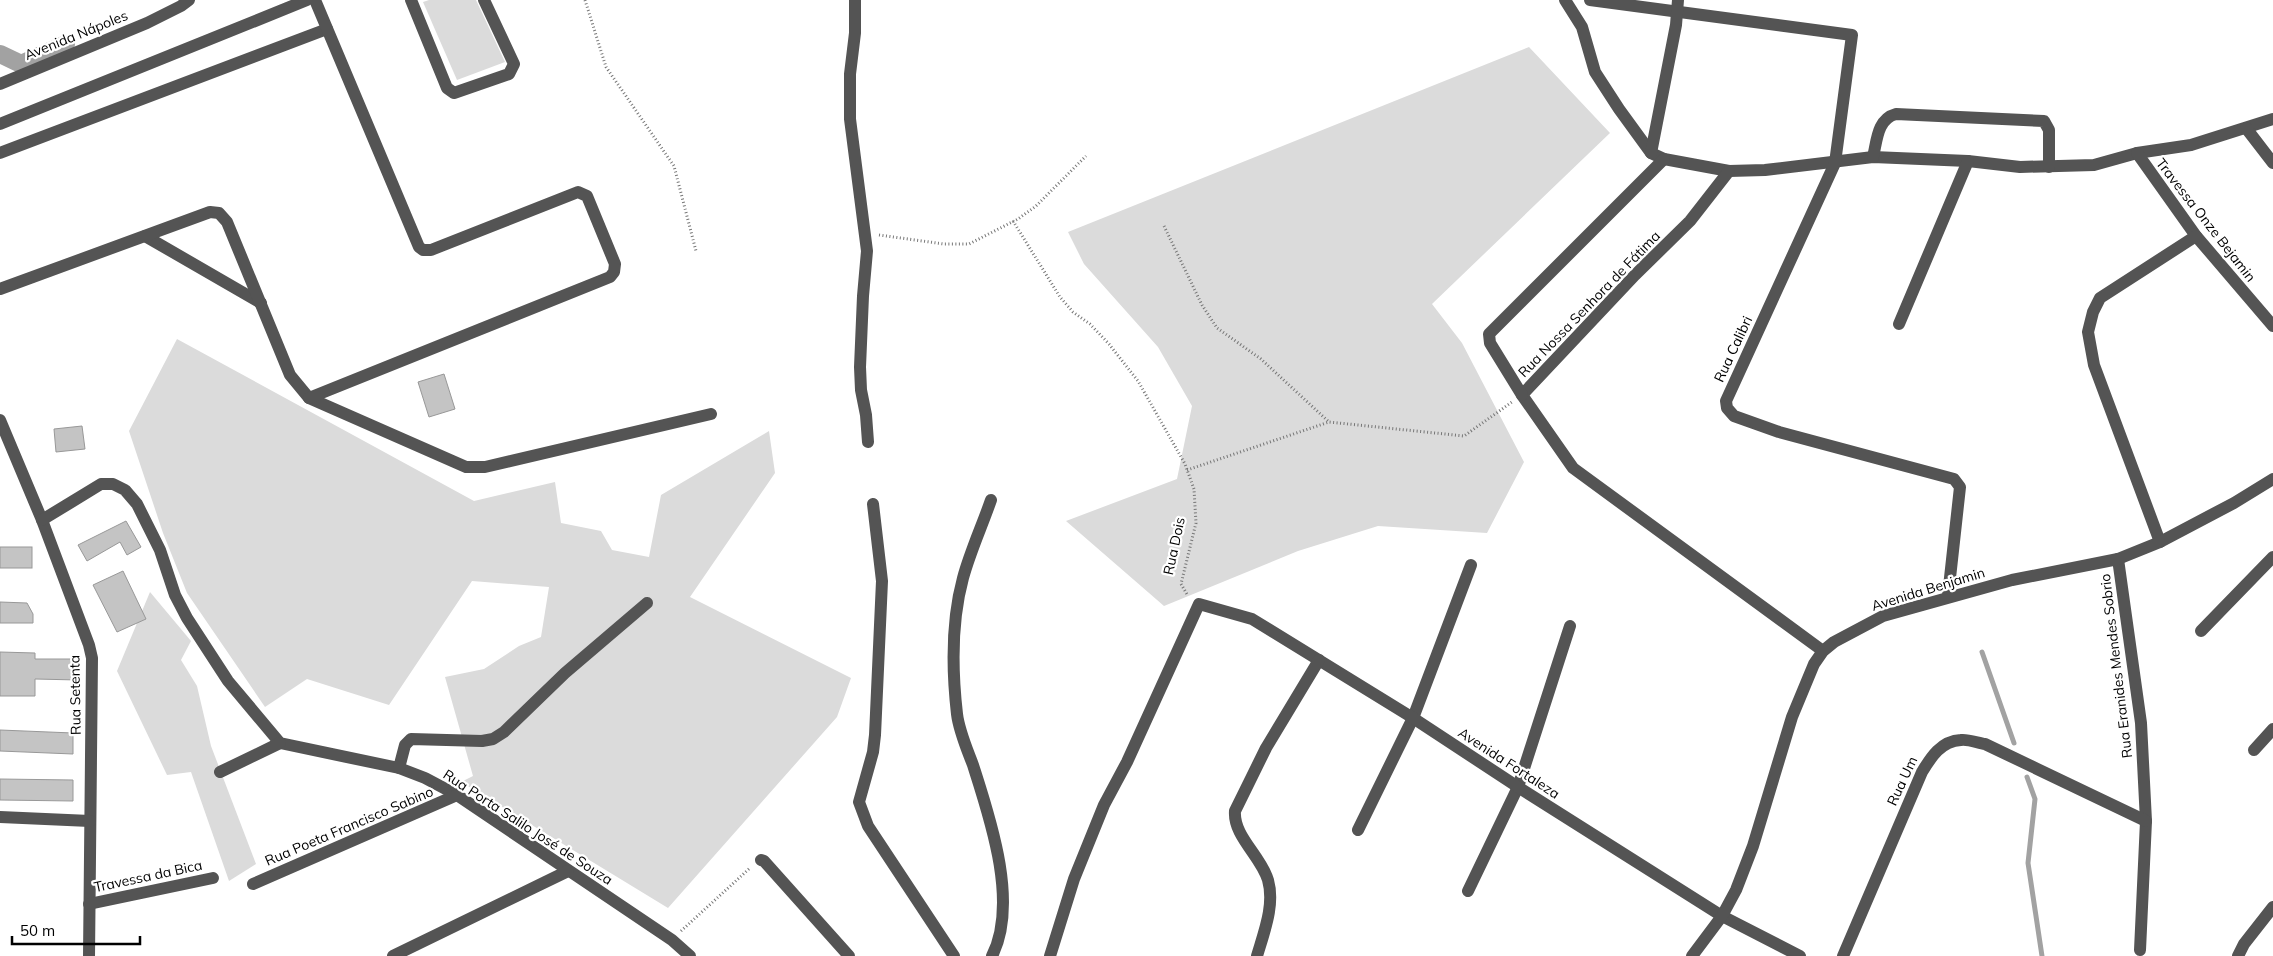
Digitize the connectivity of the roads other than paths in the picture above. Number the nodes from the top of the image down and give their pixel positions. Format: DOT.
graph roads {
  1 [pos="190,0"];
  2 [pos="307,0"];
  3 [pos="315,0"];
  4 [pos="411,0"];
  5 [pos="484,0"];
  6 [pos="855,0"];
  7 [pos="1566,0"];
  8 [pos="1590,0"];
  9 [pos="1678,6"];
  10 [pos="328,29"];
  11 [pos="0,84"];
  12 [pos="2273,119"];
  13 [pos="0,124"];
  14 [pos="2246,128"];
  15 [pos="0,153"];
  16 [pos="1651,153"];
  17 [pos="2137,153"];
  18 [pos="1873,157"];
  19 [pos="1664,160"];
  20 [pos="1968,161"];
  21 [pos="1835,163"];
  22 [pos="2273,163"];
  23 [pos="2049,167"];
  24 [pos="1729,172"];
  25 [pos="145,236"];
  26 [pos="2196,236"];
  27 [pos="0,289"];
  28 [pos="261,303"];
  29 [pos="1899,324"];
  30 [pos="2273,326"];
  31 [pos="1522,395"];
  32 [pos="309,398"];
  33 [pos="711,414"];
  34 [pos="0,420"];
  35 [pos="868,442"];
  36 [pos="2273,479"];
  37 [pos="991,500"];
  38 [pos="873,504"];
  39 [pos="42,520"];
  40 [pos="2160,542"];
  41 [pos="2273,557"];
  42 [pos="2118,558"];
  43 [pos="1471,565"];
  44 [pos="1948,596"];
  45 [pos="647,604"];
  46 [pos="1570,626"];
  47 [pos="2202,631"];
  48 [pos="1823,651"];
  49 [pos="1319,660"];
  50 [pos="1413,718"];
  51 [pos="2273,729"];
  52 [pos="280,743"];
  53 [pos="2254,750"];
  54 [pos="399,768"];
  55 [pos="220,772"];
  56 [pos="1518,787"];
  57 [pos="457,795"];
  58 [pos="0,818"];
  59 [pos="90,821"];
  60 [pos="2146,821"];
  61 [pos="1358,830"];
  62 [pos="761,860"];
  63 [pos="568,871"];
  64 [pos="214,878"];
  65 [pos="253,884"];
  66 [pos="1468,891"];
  67 [pos="89,904"];
  68 [pos="2273,907"];
  69 [pos="1722,916"];
  70 [pos="2140,950"];
  71 [pos="416,952"];
  72 [pos="89,956"];
  73 [pos="393,956"];
  74 [pos="690,956"];
  75 [pos="849,956"];
  76 [pos="954,956"];
  77 [pos="992,956"];
  78 [pos="1050,956"];
  79 [pos="1258,956"];
  80 [pos="1692,956"];
  81 [pos="1800,956"];
  82 [pos="1842,956"];
  83 [pos="2238,956"];
  1 -- 11 [label="street, Avenida Nápoles"];
  2 -- 13 [label="street"];
  3 -- 10 [label="street"];
  4 -- 5 [label="street"];
  6 -- 35 [label="street"];
  7 -- 16 [label="street"];
  8 -- 9 [label="street"];
  9 -- 16 [label="street"];
  9 -- 21 [label="street, Rua Calibri"];
  10 -- 15 [label="street"];
  10 -- 32 [label="street"];
  12 -- 14 [label="street"];
  14 -- 17 [label="street"];
  14 -- 22 [label="street"];
  16 -- 19 [label="street"];
  17 -- 23 [label="street"];
  17 -- 26 [label="street, Travessa Onze Bejamin"];
  18 -- 20 [label="street"];
  18 -- 21 [label="street"];
  18 -- 23 [label="street"];
  19 -- 24 [label="street"];
  19 -- 31 [label="street"];
  20 -- 23 [label="street"];
  20 -- 29 [label="street"];
  21 -- 24 [label="street"];
  21 -- 44 [label="street, Rua Calibri"];
  24 -- 31 [label="street, Rua Nossa Senhora de Fátima"];
  25 -- 27 [label="street"];
  25 -- 28 [label="street"];
  25 -- 28 [label="street"];
  26 -- 30 [label="street, Travessa Onze Bejamin"];
  26 -- 40 [label="street"];
  28 -- 32 [label="street"];
  31 -- 48 [label="street, Rua Nossa Senhora de Fátima"];
  32 -- 33 [label="street"];
  34 -- 39 [label="street, Rua Setenta"];
  36 -- 40 [label="street, Avenida Benjamin"];
  37 -- 77 [label="street"];
  38 -- 76 [label="street"];
  39 -- 52 [label="street"];
  39 -- 59 [label="street, Rua Setenta"];
  40 -- 42 [label="street, Avenida Benjamin"];
  41 -- 47 [label="street"];
  42 -- 44 [label="street, Avenida Benjamin"];
  42 -- 60 [label="street, Rua Eranides Mendes Sobrio"];
  43 -- 50 [label="street"];
  44 -- 48 [label="street, Avenida Benjamin"];
  45 -- 54 [label="street"];
  46 -- 56 [label="street"];
  48 -- 69 [label="street, Avenida Benjamin"];
  49 -- 50 [label="street, Avenida Fortaleza"];
  49 -- 78 [label="street, Avenida Fortaleza"];
  49 -- 79 [label="street"];
  50 -- 56 [label="street, Avenida Fortaleza"];
  50 -- 61 [label="street"];
  51 -- 53 [label="street"];
  52 -- 54 [label="street, Rua Porta Salilo José de Souza"];
  52 -- 55 [label="street"];
  54 -- 57 [label="street, Rua Porta Salilo José de Souza"];
  56 -- 66 [label="street"];
  56 -- 69 [label="street, Avenida Fortaleza"];
  57 -- 63 [label="street, Rua Porta Salilo José de Souza"];
  57 -- 65 [label="street, Rua Poeta Francisco Sabino"];
  58 -- 59 [label="street"];
  59 -- 67 [label="street, Rua Setenta"];
  60 -- 70 [label="street, Rua Eranides Mendes Sobrio"];
  60 -- 82 [label="street, Rua Um"];
  62 -- 75 [label="street"];
  63 -- 71 [label="street"];
  63 -- 74 [label="street, Rua Porta Salilo José de Souza"];
  64 -- 67 [label="street, Travessa da Bica"];
  67 -- 72 [label="street, Rua Setenta"];
  68 -- 83 [label="street"];
  69 -- 80 [label="street, Avenida Benjamin"];
  69 -- 81 [label="street, Avenida Fortaleza"];
  71 -- 73 [label="street"];
}
